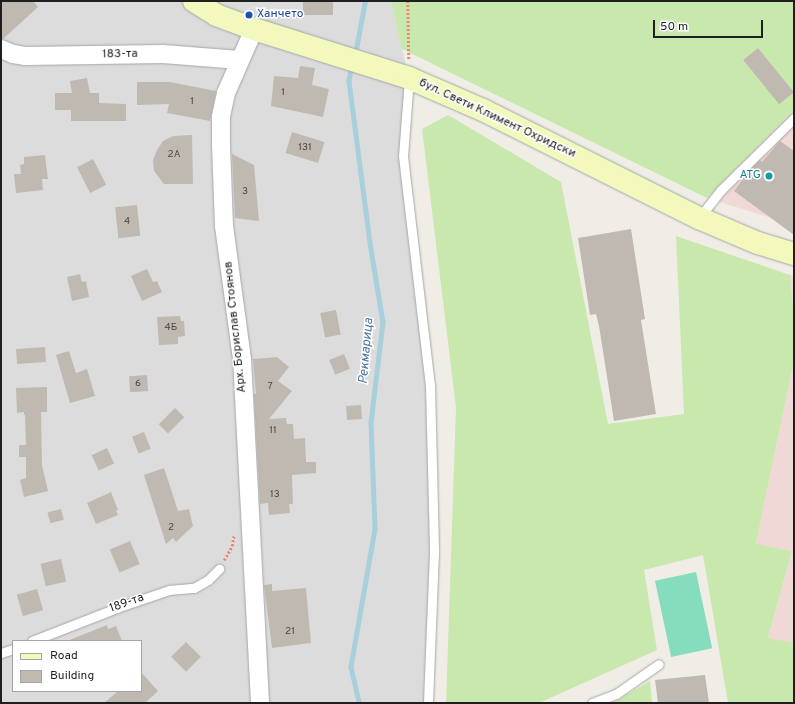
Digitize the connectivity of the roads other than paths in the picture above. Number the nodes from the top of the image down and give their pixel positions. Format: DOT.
graph roads {
  1 [pos="194,1"];
  2 [pos="254,29"];
  3 [pos="1,49"];
  4 [pos="240,60"];
  5 [pos="403,76"];
  6 [pos="794,118"];
  7 [pos="700,218"];
  8 [pos="794,254"];
  9 [pos="219,569"];
  10 [pos="35,640"];
  11 [pos="12,649"];
  12 [pos="1,653"];
  13 [pos="658,664"];
  14 [pos="260,703"];
  15 [pos="428,703"];
  16 [pos="592,703"];
  1 -- 2 [label="main road, бул. Свети Климент Охридски"];
  2 -- 4 [label="street, Арх. Борислав Стоянов"];
  2 -- 5 [label="main road, бул. Свети Климент Охридски"];
  3 -- 4 [label="street, 183-та"];
  4 -- 14 [label="street, Арх. Борислав Стоянов"];
  5 -- 7 [label="main road, бул. Свети Климент Охридски"];
  5 -- 15 [label="lane"];
  6 -- 7 [label="lane"];
  7 -- 8 [label="main road, бул. Свети Климент Охридски"];
  9 -- 10 [label="lane, 189-та"];
  11 -- 12 [label="lane"];
  13 -- 16 [label="lane"];
}
